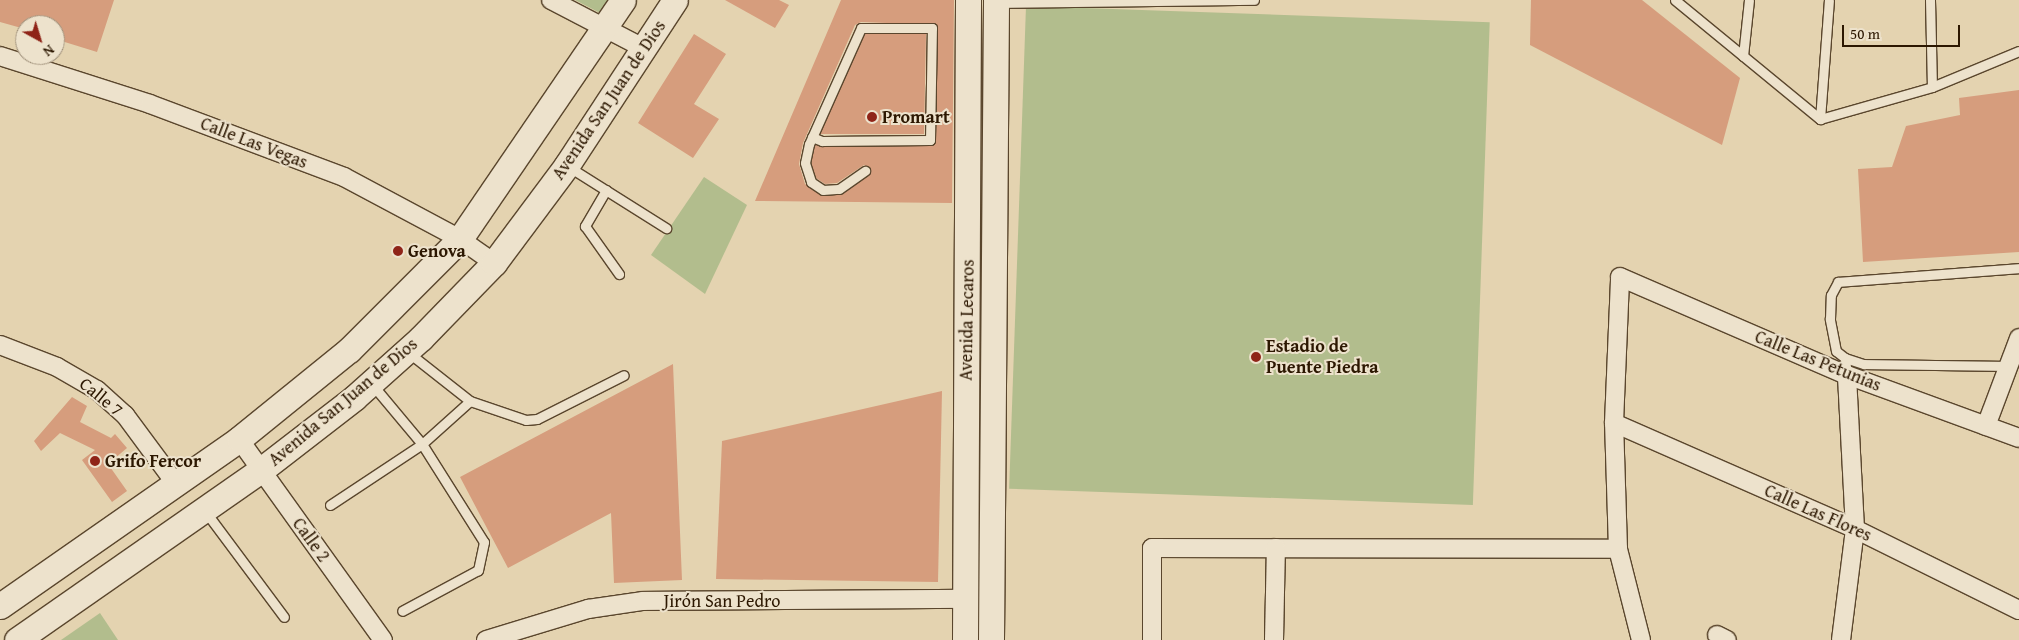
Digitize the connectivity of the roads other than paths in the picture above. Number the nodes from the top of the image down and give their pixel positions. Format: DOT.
graph roads {
  1 [pos="551,0"];
  2 [pos="623,0"];
  3 [pos="675,0"];
  4 [pos="968,0"];
  5 [pos="1254,0"];
  6 [pos="1675,0"];
  7 [pos="1750,0"];
  8 [pos="1829,0"];
  9 [pos="1930,0"];
  10 [pos="996,2"];
  11 [pos="606,28"];
  12 [pos="644,49"];
  13 [pos="2019,51"];
  14 [pos="0,56"];
  15 [pos="1743,56"];
  16 [pos="1932,87"];
  17 [pos="1820,119"];
  18 [pos="811,141"];
  19 [pos="567,165"];
  20 [pos="865,171"];
  21 [pos="606,190"];
  22 [pos="666,228"];
  23 [pos="460,239"];
  24 [pos="494,263"];
  25 [pos="2019,268"];
  26 [pos="619,274"];
  27 [pos="2019,338"];
  28 [pos="0,345"];
  29 [pos="407,351"];
  30 [pos="1846,366"];
  31 [pos="2006,366"];
  32 [pos="624,375"];
  33 [pos="371,383"];
  34 [pos="470,401"];
  35 [pos="1614,423"];
  36 [pos="1986,426"];
  37 [pos="2019,438"];
  38 [pos="239,439"];
  39 [pos="422,444"];
  40 [pos="201,467"];
  41 [pos="261,470"];
  42 [pos="176,484"];
  43 [pos="214,504"];
  44 [pos="330,505"];
  45 [pos="1855,529"];
  46 [pos="1276,548"];
  47 [pos="1618,549"];
  48 [pos="965,599"];
  49 [pos="0,606"];
  50 [pos="2019,610"];
  51 [pos="402,611"];
  52 [pos="284,617"];
  53 [pos="17,640"];
  54 [pos="383,640"];
  55 [pos="486,640"];
  56 [pos="964,640"];
  57 [pos="991,640"];
  58 [pos="1152,640"];
  59 [pos="1274,640"];
  60 [pos="1641,640"];
  61 [pos="1842,640"];
  1 -- 11 [label="street"];
  2 -- 11 [label="main road, Avenida San Juan de Dios"];
  3 -- 12 [label="main road, Avenida San Juan de Dios"];
  4 -- 48 [label="main road, Avenida Lecaros"];
  5 -- 10 [label="lane"];
  6 -- 15 [label="lane"];
  7 -- 15 [label="lane"];
  8 -- 17 [label="lane"];
  9 -- 16 [label="lane"];
  10 -- 57 [label="main road, Avenida Lecaros"];
  11 -- 12 [label="street"];
  11 -- 23 [label="main road, Avenida San Juan de Dios"];
  12 -- 19 [label="main road, Avenida San Juan de Dios"];
  13 -- 16 [label="lane"];
  14 -- 23 [label="street, Calle Las Vegas"];
  15 -- 17 [label="lane"];
  16 -- 17 [label="lane"];
  18 -- 18 [label="lane"];
  18 -- 20 [label="lane"];
  19 -- 21 [label="lane"];
  19 -- 24 [label="main road, Avenida San Juan de Dios"];
  21 -- 22 [label="lane"];
  21 -- 26 [label="lane"];
  23 -- 24 [label="street, Calle Las Vegas"];
  23 -- 38 [label="main road, Avenida San Juan de Dios"];
  24 -- 29 [label="main road, Avenida San Juan de Dios"];
  25 -- 30 [label="lane"];
  27 -- 31 [label="street"];
  28 -- 42 [label="street, Calle 7"];
  29 -- 33 [label="main road, Avenida San Juan de Dios"];
  29 -- 34 [label="lane"];
  30 -- 31 [label="lane"];
  30 -- 35 [label="street, Calle Las Petunias"];
  30 -- 36 [label="street, Calle Las Petunias"];
  30 -- 45 [label="street"];
  31 -- 36 [label="street"];
  32 -- 34 [label="lane"];
  33 -- 39 [label="lane"];
  33 -- 41 [label="main road, Avenida San Juan de Dios"];
  34 -- 39 [label="lane"];
  35 -- 45 [label="street, Calle Las Flores"];
  35 -- 47 [label="street"];
  36 -- 37 [label="street, Calle Las Petunias"];
  38 -- 40 [label="main road, Avenida San Juan de Dios"];
  38 -- 41 [label="street, Calle 2"];
  39 -- 44 [label="lane"];
  39 -- 51 [label="lane"];
  40 -- 42 [label="main road, Avenida San Juan de Dios"];
  40 -- 43 [label="main road"];
  41 -- 43 [label="main road, Avenida San Juan de Dios"];
  41 -- 54 [label="street, Calle 2"];
  42 -- 49 [label="main road, Avenida San Juan de Dios"];
  43 -- 52 [label="lane"];
  43 -- 53 [label="main road, Avenida San Juan de Dios"];
  45 -- 50 [label="street, Calle Las Flores"];
  45 -- 61 [label="street"];
  46 -- 47 [label="street"];
  46 -- 58 [label="street"];
  46 -- 59 [label="street"];
  47 -- 60 [label="street"];
  48 -- 55 [label="street, Jirón San Pedro"];
  48 -- 56 [label="main road, Avenida Lecaros"];
}
